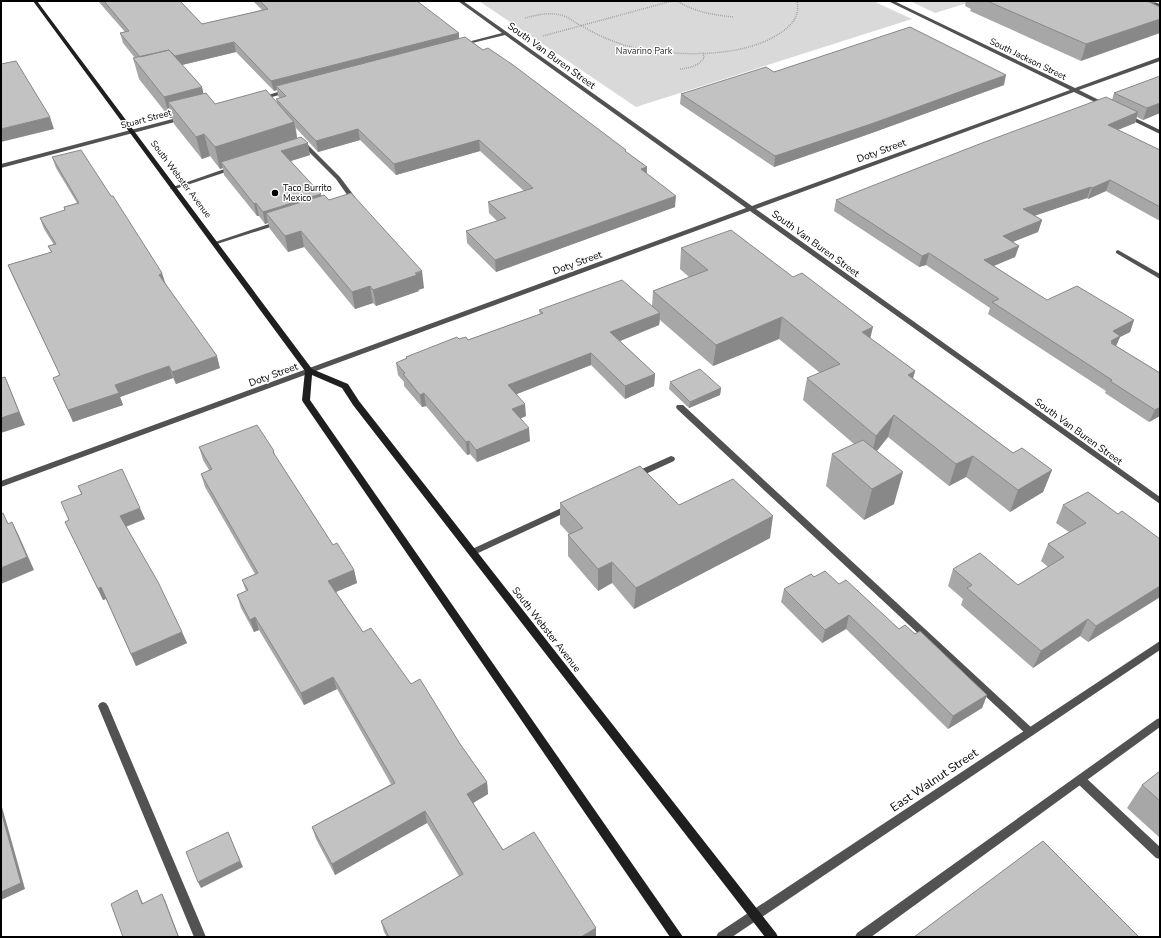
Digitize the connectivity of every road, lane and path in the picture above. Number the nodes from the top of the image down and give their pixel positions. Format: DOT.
graph roads {
  1 [pos="35,1"];
  2 [pos="460,1"];
  3 [pos="672,1"];
  4 [pos="677,1"];
  5 [pos="797,1"];
  6 [pos="890,1"];
  7 [pos="1147,1"];
  8 [pos="1160,6"];
  9 [pos="734,17"];
  10 [pos="525,18"];
  11 [pos="580,26"];
  12 [pos="505,34"];
  13 [pos="539,37"];
  14 [pos="456,46"];
  15 [pos="703,53"];
  16 [pos="1160,58"];
  17 [pos="680,69"];
  18 [pos="295,89"];
  19 [pos="1074,90"];
  20 [pos="260,98"];
  21 [pos="253,100"];
  22 [pos="269,105"];
  23 [pos="1111,108"];
  24 [pos="1118,111"];
  25 [pos="193,116"];
  26 [pos="131,132"];
  27 [pos="1160,132"];
  28 [pos="298,147"];
  29 [pos="1,166"];
  30 [pos="241,166"];
  31 [pos="173,188"];
  32 [pos="340,204"];
  33 [pos="750,209"];
  34 [pos="284,221"];
  35 [pos="215,243"];
  36 [pos="1118,252"];
  37 [pos="1160,276"];
  38 [pos="310,371"];
  39 [pos="680,407"];
  40 [pos="670,459"];
  41 [pos="627,480"];
  42 [pos="1,484"];
  43 [pos="1160,501"];
  44 [pos="577,503"];
  45 [pos="473,552"];
  46 [pos="1160,644"];
  47 [pos="103,706"];
  48 [pos="1160,722"];
  49 [pos="1030,732"];
  50 [pos="1081,780"];
  51 [pos="1160,854"];
  52 [pos="756,914"];
  53 [pos="200,937"];
  54 [pos="677,937"];
  55 [pos="722,937"];
  56 [pos="772,937"];
  57 [pos="861,937"];
  1 -- 26 [label="main road, South Webster Avenue"];
  2 -- 12 [label="street, South Van Buren Street"];
  3 -- 11 [label="path"];
  4 -- 9 [label="path"];
  5 -- 15 [label="path"];
  6 -- 19 [label="street, South Jackson Street"];
  7 -- 8 [label="street"];
  10 -- 11 [label="path"];
  11 -- 13 [label="path"];
  11 -- 15 [label="path"];
  12 -- 14 [label="street"];
  12 -- 33 [label="street, South Van Buren Street"];
  15 -- 17 [label="path"];
  16 -- 19 [label="street, Doty Street"];
  18 -- 20 [label="street"];
  19 -- 23 [label="street, South Jackson Street"];
  19 -- 33 [label="street, Doty Street"];
  20 -- 21 [label="street"];
  20 -- 22 [label="street"];
  24 -- 27 [label="street"];
  25 -- 26 [label="street, Stuart Street"];
  26 -- 29 [label="street, Stuart Street"];
  26 -- 31 [label="main road, South Webster Avenue"];
  28 -- 32 [label="street"];
  30 -- 31 [label="street"];
  31 -- 35 [label="main road, South Webster Avenue"];
  33 -- 38 [label="street, Doty Street"];
  33 -- 43 [label="street, South Van Buren Street"];
  34 -- 35 [label="street"];
  35 -- 38 [label="main road, South Webster Avenue"];
  36 -- 37 [label="street"];
  38 -- 42 [label="street, Doty Street"];
  38 -- 45 [label="main road, South Webster Avenue"];
  38 -- 54 [label="main road"];
  39 -- 49 [label="street"];
  40 -- 41 [label="street"];
  44 -- 45 [label="street"];
  45 -- 52 [label="main road, South Webster Avenue"];
  46 -- 49 [label="street, East Walnut Street"];
  47 -- 53 [label="street"];
  48 -- 50 [label="street"];
  49 -- 52 [label="street, East Walnut Street"];
  50 -- 51 [label="street"];
  50 -- 57 [label="street"];
  52 -- 55 [label="street, East Walnut Street"];
  52 -- 56 [label="main road, South Webster Avenue"];
}
